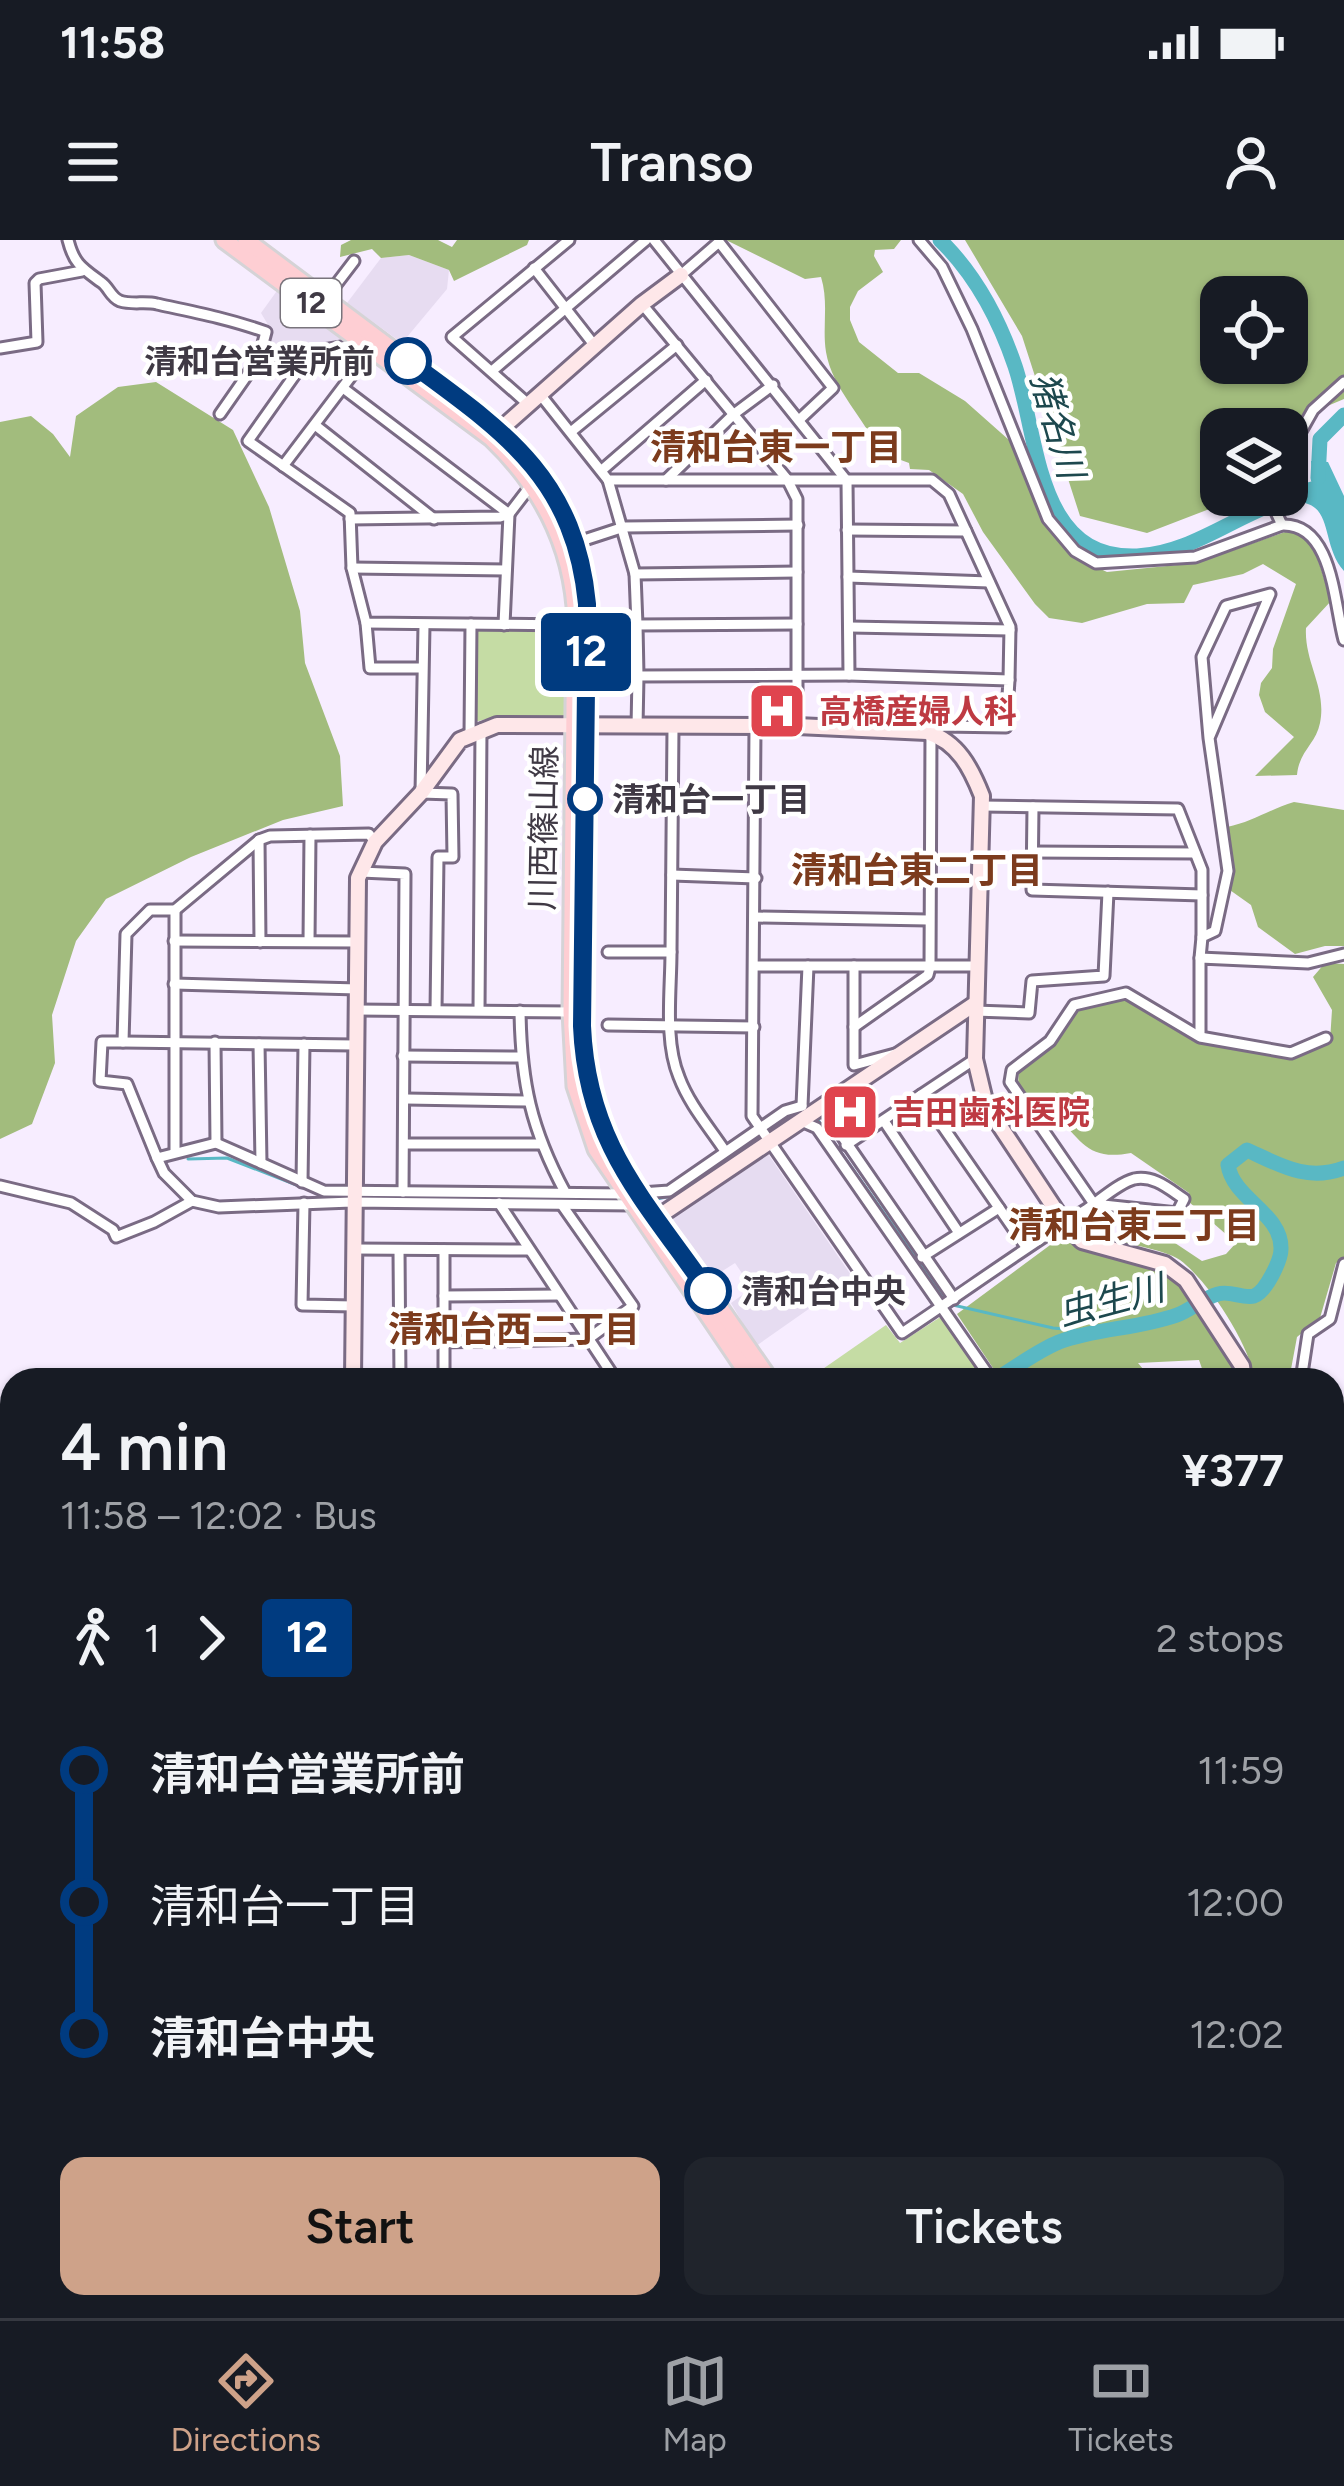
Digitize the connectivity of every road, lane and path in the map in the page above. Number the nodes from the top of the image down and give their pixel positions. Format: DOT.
graph roads {
  1 [pos="68,240"];
  2 [pos="224,240"];
  3 [pos="246,240"];
  4 [pos="569,240"];
  5 [pos="650,240"];
  6 [pos="919,240"];
  7 [pos="354,266"];
  8 [pos="534,268"];
  9 [pos="82,271"];
  10 [pos="681,275"];
  11 [pos="325,299"];
  12 [pos="642,304"];
  13 [pos="566,310"];
  14 [pos="373,343"];
  15 [pos="677,345"];
  16 [pos="595,346"];
  17 [pos="0,349"];
  18 [pos="310,352"];
  19 [pos="260,358"];
  20 [pos="492,371"];
  21 [pos="706,380"];
  22 [pos="1344,382"];
  23 [pos="773,386"];
  24 [pos="343,388"];
  25 [pos="534,399"];
  26 [pos="220,414"];
  27 [pos="734,414"];
  28 [pos="1308,419"];
  29 [pos="800,420"];
  30 [pos="315,425"];
  31 [pos="572,430"];
  32 [pos="495,433"];
  33 [pos="284,466"];
  34 [pos="605,475"];
  35 [pos="787,480"];
  36 [pos="666,481"];
  37 [pos="848,482"];
  38 [pos="532,484"];
  39 [pos="509,514"];
  40 [pos="1277,516"];
  41 [pos="350,519"];
  42 [pos="434,519"];
  43 [pos="1280,522"];
  44 [pos="797,525"];
  45 [pos="624,527"];
  46 [pos="848,530"];
  47 [pos="966,531"];
  48 [pos="575,543"];
  49 [pos="352,568"];
  50 [pos="506,570"];
  51 [pos="797,572"];
  52 [pos="635,574"];
  53 [pos="848,577"];
  54 [pos="989,582"];
  55 [pos="366,623"];
  56 [pos="472,624"];
  57 [pos="797,624"];
  58 [pos="424,625"];
  59 [pos="504,625"];
  60 [pos="574,625"];
  61 [pos="638,625"];
  62 [pos="850,627"];
  63 [pos="1010,630"];
  64 [pos="1344,640"];
  65 [pos="422,668"];
  66 [pos="796,672"];
  67 [pos="849,675"];
  68 [pos="638,676"];
  69 [pos="1009,680"];
  70 [pos="580,726"];
  71 [pos="797,726"];
  72 [pos="637,727"];
  73 [pos="674,728"];
  74 [pos="755,728"];
  75 [pos="476,732"];
  76 [pos="932,733"];
  77 [pos="1209,739"];
  78 [pos="422,793"];
  79 [pos="982,806"];
  80 [pos="1033,806"];
  81 [pos="310,836"];
  82 [pos="260,840"];
  83 [pos="375,842"];
  84 [pos="1032,852"];
  85 [pos="1196,854"];
  86 [pos="361,872"];
  87 [pos="673,874"];
  88 [pos="756,878"];
  89 [pos="1108,892"];
  90 [pos="1202,895"];
  91 [pos="175,910"];
  92 [pos="755,917"];
  93 [pos="928,920"];
  94 [pos="1202,937"];
  95 [pos="175,941"];
  96 [pos="309,941"];
  97 [pos="260,942"];
  98 [pos="358,942"];
  99 [pos="608,952"];
  100 [pos="671,952"];
  101 [pos="1344,954"];
  102 [pos="1200,958"];
  103 [pos="754,966"];
  104 [pos="808,966"];
  105 [pos="854,966"];
  106 [pos="979,966"];
  107 [pos="930,967"];
  108 [pos="174,984"];
  109 [pos="358,989"];
  110 [pos="975,1007"];
  111 [pos="406,1009"];
  112 [pos="357,1010"];
  113 [pos="436,1010"];
  114 [pos="478,1010"];
  115 [pos="520,1011"];
  116 [pos="571,1012"];
  117 [pos="608,1025"];
  118 [pos="672,1027"];
  119 [pos="754,1027"];
  120 [pos="854,1027"];
  121 [pos="1200,1037"];
  122 [pos="1326,1038"];
  123 [pos="123,1042"];
  124 [pos="173,1042"];
  125 [pos="215,1042"];
  126 [pos="259,1044"];
  127 [pos="304,1044"];
  128 [pos="354,1045"];
  129 [pos="895,1054"];
  130 [pos="403,1056"];
  131 [pos="521,1058"];
  132 [pos="974,1059"];
  133 [pos="921,1096"];
  134 [pos="406,1099"];
  135 [pos="527,1101"];
  136 [pos="808,1112"];
  137 [pos="884,1121"];
  138 [pos="764,1135"];
  139 [pos="216,1143"];
  140 [pos="405,1144"];
  141 [pos="539,1144"];
  142 [pos="846,1145"];
  143 [pos="725,1150"];
  144 [pos="175,1151"];
  145 [pos="157,1158"];
  146 [pos="261,1163"];
  147 [pos="302,1182"];
  148 [pos="0,1186"];
  149 [pos="403,1192"];
  150 [pos="565,1192"];
  151 [pos="353,1196"];
  152 [pos="192,1201"];
  153 [pos="304,1204"];
  154 [pos="499,1204"];
  155 [pos="1094,1204"];
  156 [pos="562,1205"];
  157 [pos="641,1206"];
  158 [pos="999,1208"];
  159 [pos="1064,1223"];
  160 [pos="959,1233"];
  161 [pos="1026,1247"];
  162 [pos="354,1250"];
  163 [pos="399,1250"];
  164 [pos="444,1250"];
  165 [pos="528,1250"];
  166 [pos="922,1257"];
  167 [pos="1344,1264"];
  168 [pos="559,1295"];
  169 [pos="444,1296"];
  170 [pos="948,1303"];
  171 [pos="354,1306"];
  172 [pos="588,1340"];
  173 [pos="443,1342"];
  174 [pos="353,1368"];
  175 [pos="400,1368"];
  176 [pos="444,1368"];
  177 [pos="608,1368"];
  178 [pos="744,1368"];
  179 [pos="761,1368"];
  180 [pos="985,1368"];
  181 [pos="1242,1368"];
  182 [pos="1303,1368"];
  1 -- 9 [label="street"];
  2 -- 14 [label="main road, 川西篠山線 / 12"];
  3 -- 11 [label="main road, 川西篠山線 / 12"];
  4 -- 8 [label="street"];
  5 -- 10 [label="street"];
  5 -- 13 [label="street"];
  6 -- 43 [label="street"];
  7 -- 11 [label="street"];
  8 -- 13 [label="street"];
  8 -- 20 [label="street"];
  9 -- 17 [label="street"];
  9 -- 19 [label="street"];
  10 -- 12 [label="street"];
  10 -- 23 [label="street"];
  10 -- 29 [label="street"];
  11 -- 14 [label="main road, 川西篠山線 / 12"];
  12 -- 15 [label="street"];
  12 -- 16 [label="street"];
  13 -- 16 [label="street"];
  13 -- 20 [label="street"];
  14 -- 18 [label="street"];
  14 -- 24 [label="street"];
  14 -- 32 [label="main road, 川西篠山線 / 12"];
  15 -- 21 [label="street"];
  15 -- 31 [label="street"];
  16 -- 25 [label="street"];
  18 -- 19 [label="street"];
  18 -- 33 [label="street"];
  19 -- 26 [label="street"];
  20 -- 25 [label="street"];
  21 -- 27 [label="street"];
  21 -- 34 [label="street"];
  22 -- 28 [label="street"];
  23 -- 27 [label="street"];
  23 -- 29 [label="street"];
  24 -- 30 [label="street"];
  24 -- 39 [label="street"];
  25 -- 31 [label="street"];
  25 -- 32 [label="street"];
  27 -- 35 [label="street"];
  27 -- 36 [label="street"];
  29 -- 37 [label="street"];
  30 -- 33 [label="street"];
  30 -- 42 [label="street"];
  31 -- 34 [label="street"];
  32 -- 38 [label="main road, 川西篠山線 / 12"];
  32 -- 48 [label="main road, 川西篠山線 / 12"];
  33 -- 41 [label="street"];
  34 -- 36 [label="street"];
  34 -- 45 [label="street"];
  35 -- 36 [label="street"];
  35 -- 37 [label="street"];
  35 -- 44 [label="street"];
  37 -- 46 [label="street"];
  37 -- 47 [label="street"];
  38 -- 39 [label="street"];
  38 -- 60 [label="main road, 川西篠山線 / 12"];
  39 -- 42 [label="street"];
  39 -- 50 [label="street"];
  40 -- 43 [label="street"];
  41 -- 42 [label="street"];
  41 -- 49 [label="street"];
  43 -- 64 [label="street"];
  44 -- 45 [label="street"];
  44 -- 51 [label="street"];
  45 -- 48 [label="street"];
  45 -- 52 [label="street"];
  46 -- 47 [label="street"];
  46 -- 53 [label="street"];
  47 -- 54 [label="street"];
  48 -- 70 [label="main road, 川西篠山線 / 12"];
  49 -- 50 [label="street"];
  49 -- 55 [label="street"];
  50 -- 59 [label="street"];
  51 -- 52 [label="street"];
  51 -- 57 [label="street"];
  52 -- 61 [label="street"];
  53 -- 54 [label="street"];
  53 -- 62 [label="street"];
  54 -- 63 [label="street"];
  55 -- 58 [label="street"];
  55 -- 65 [label="street"];
  56 -- 58 [label="street"];
  56 -- 59 [label="street"];
  56 -- 75 [label="street"];
  57 -- 61 [label="street"];
  57 -- 66 [label="street"];
  58 -- 65 [label="street"];
  59 -- 60 [label="street"];
  60 -- 70 [label="main road, 川西篠山線 / 12"];
  61 -- 68 [label="street"];
  62 -- 63 [label="street"];
  62 -- 67 [label="street"];
  63 -- 69 [label="street"];
  65 -- 78 [label="street"];
  66 -- 67 [label="street"];
  66 -- 68 [label="street"];
  66 -- 71 [label="street"];
  67 -- 69 [label="street"];
  68 -- 72 [label="street"];
  69 -- 76 [label="street"];
  70 -- 72 [label="street"];
  70 -- 75 [label="street"];
  70 -- 116 [label="main road, 川西篠山線 / 12"];
  70 -- 157 [label="main road, 川西篠山線 / 12"];
  71 -- 74 [label="street"];
  71 -- 76 [label="street"];
  72 -- 73 [label="street"];
  73 -- 74 [label="street"];
  73 -- 87 [label="street"];
  74 -- 88 [label="street"];
  75 -- 78 [label="street"];
  75 -- 114 [label="street"];
  76 -- 79 [label="street"];
  76 -- 93 [label="street"];
  77 -- 77 [label="street"];
  77 -- 94 [label="street"];
  78 -- 83 [label="street"];
  78 -- 113 [label="street"];
  79 -- 80 [label="street"];
  79 -- 106 [label="street"];
  80 -- 84 [label="street"];
  80 -- 85 [label="street"];
  81 -- 82 [label="street"];
  81 -- 83 [label="street"];
  81 -- 96 [label="street"];
  82 -- 91 [label="street"];
  82 -- 97 [label="street"];
  83 -- 86 [label="street"];
  84 -- 85 [label="street"];
  84 -- 89 [label="street"];
  85 -- 90 [label="street"];
  86 -- 98 [label="street"];
  86 -- 111 [label="street"];
  87 -- 88 [label="street"];
  87 -- 100 [label="street"];
  88 -- 92 [label="street"];
  89 -- 90 [label="street"];
  89 -- 110 [label="street"];
  90 -- 94 [label="street"];
  91 -- 95 [label="street"];
  91 -- 123 [label="street"];
  92 -- 93 [label="street"];
  92 -- 103 [label="street"];
  93 -- 107 [label="street"];
  94 -- 102 [label="street"];
  95 -- 97 [label="street"];
  95 -- 108 [label="street"];
  96 -- 97 [label="street"];
  96 -- 98 [label="street"];
  98 -- 109 [label="street"];
  99 -- 100 [label="street"];
  100 -- 118 [label="street"];
  101 -- 102 [label="street"];
  102 -- 121 [label="street"];
  103 -- 104 [label="street"];
  103 -- 119 [label="street"];
  104 -- 105 [label="street"];
  104 -- 136 [label="street"];
  105 -- 107 [label="street"];
  105 -- 120 [label="street"];
  106 -- 107 [label="street"];
  106 -- 110 [label="street"];
  107 -- 120 [label="street"];
  108 -- 109 [label="street"];
  108 -- 124 [label="street"];
  109 -- 112 [label="street"];
  110 -- 129 [label="street"];
  110 -- 132 [label="street"];
  111 -- 112 [label="street"];
  111 -- 113 [label="street"];
  111 -- 130 [label="street"];
  112 -- 128 [label="street"];
  113 -- 114 [label="street"];
  114 -- 115 [label="street"];
  115 -- 116 [label="street"];
  115 -- 131 [label="street"];
  116 -- 157 [label="main road, 川西篠山線 / 12"];
  117 -- 118 [label="street"];
  118 -- 119 [label="street"];
  118 -- 143 [label="street"];
  119 -- 138 [label="street"];
  120 -- 129 [label="street"];
  121 -- 122 [label="street"];
  121 -- 155 [label="street"];
  123 -- 124 [label="street"];
  123 -- 145 [label="street"];
  124 -- 125 [label="street"];
  124 -- 144 [label="street"];
  125 -- 126 [label="street"];
  125 -- 139 [label="street"];
  126 -- 127 [label="street"];
  126 -- 146 [label="street"];
  127 -- 128 [label="street"];
  127 -- 147 [label="street"];
  128 -- 151 [label="street"];
  129 -- 136 [label="street"];
  130 -- 131 [label="street"];
  130 -- 134 [label="street"];
  131 -- 135 [label="street"];
  132 -- 133 [label="street"];
  132 -- 159 [label="street"];
  133 -- 137 [label="street"];
  133 -- 158 [label="street"];
  134 -- 135 [label="street"];
  134 -- 140 [label="street"];
  135 -- 141 [label="street"];
  136 -- 138 [label="street"];
  136 -- 142 [label="street"];
  136 -- 170 [label="street"];
  137 -- 142 [label="street"];
  137 -- 160 [label="street"];
  138 -- 143 [label="street"];
  138 -- 157 [label="street"];
  138 -- 170 [label="street"];
  139 -- 144 [label="street"];
  139 -- 146 [label="street"];
  140 -- 141 [label="street"];
  140 -- 149 [label="street"];
  141 -- 150 [label="street"];
  142 -- 166 [label="street"];
  143 -- 157 [label="street"];
  144 -- 145 [label="street"];
  145 -- 152 [label="street"];
  146 -- 147 [label="street"];
  147 -- 151 [label="street"];
  148 -- 152 [label="street"];
  149 -- 150 [label="street"];
  149 -- 151 [label="street"];
  150 -- 157 [label="street"];
  151 -- 153 [label="street"];
  151 -- 154 [label="street"];
  151 -- 162 [label="street"];
  152 -- 153 [label="street"];
  153 -- 171 [label="street"];
  154 -- 156 [label="street"];
  154 -- 165 [label="street"];
  155 -- 155 [label="street"];
  155 -- 159 [label="street"];
  156 -- 157 [label="street"];
  156 -- 172 [label="street"];
  157 -- 178 [label="main road, 川西篠山線 / 12"];
  157 -- 179 [label="main road, 川西篠山線 / 12"];
  158 -- 160 [label="street"];
  158 -- 161 [label="street"];
  159 -- 161 [label="street"];
  159 -- 181 [label="street"];
  160 -- 166 [label="street"];
  161 -- 170 [label="street"];
  162 -- 163 [label="street"];
  162 -- 171 [label="street"];
  163 -- 164 [label="street"];
  163 -- 175 [label="street"];
  164 -- 165 [label="street"];
  164 -- 169 [label="street"];
  165 -- 168 [label="street"];
  166 -- 170 [label="street"];
  167 -- 182 [label="street"];
  168 -- 169 [label="street"];
  168 -- 172 [label="street"];
  169 -- 173 [label="street"];
  170 -- 180 [label="street"];
  171 -- 174 [label="street"];
  172 -- 173 [label="street"];
  172 -- 177 [label="street"];
  173 -- 176 [label="street"];
}
